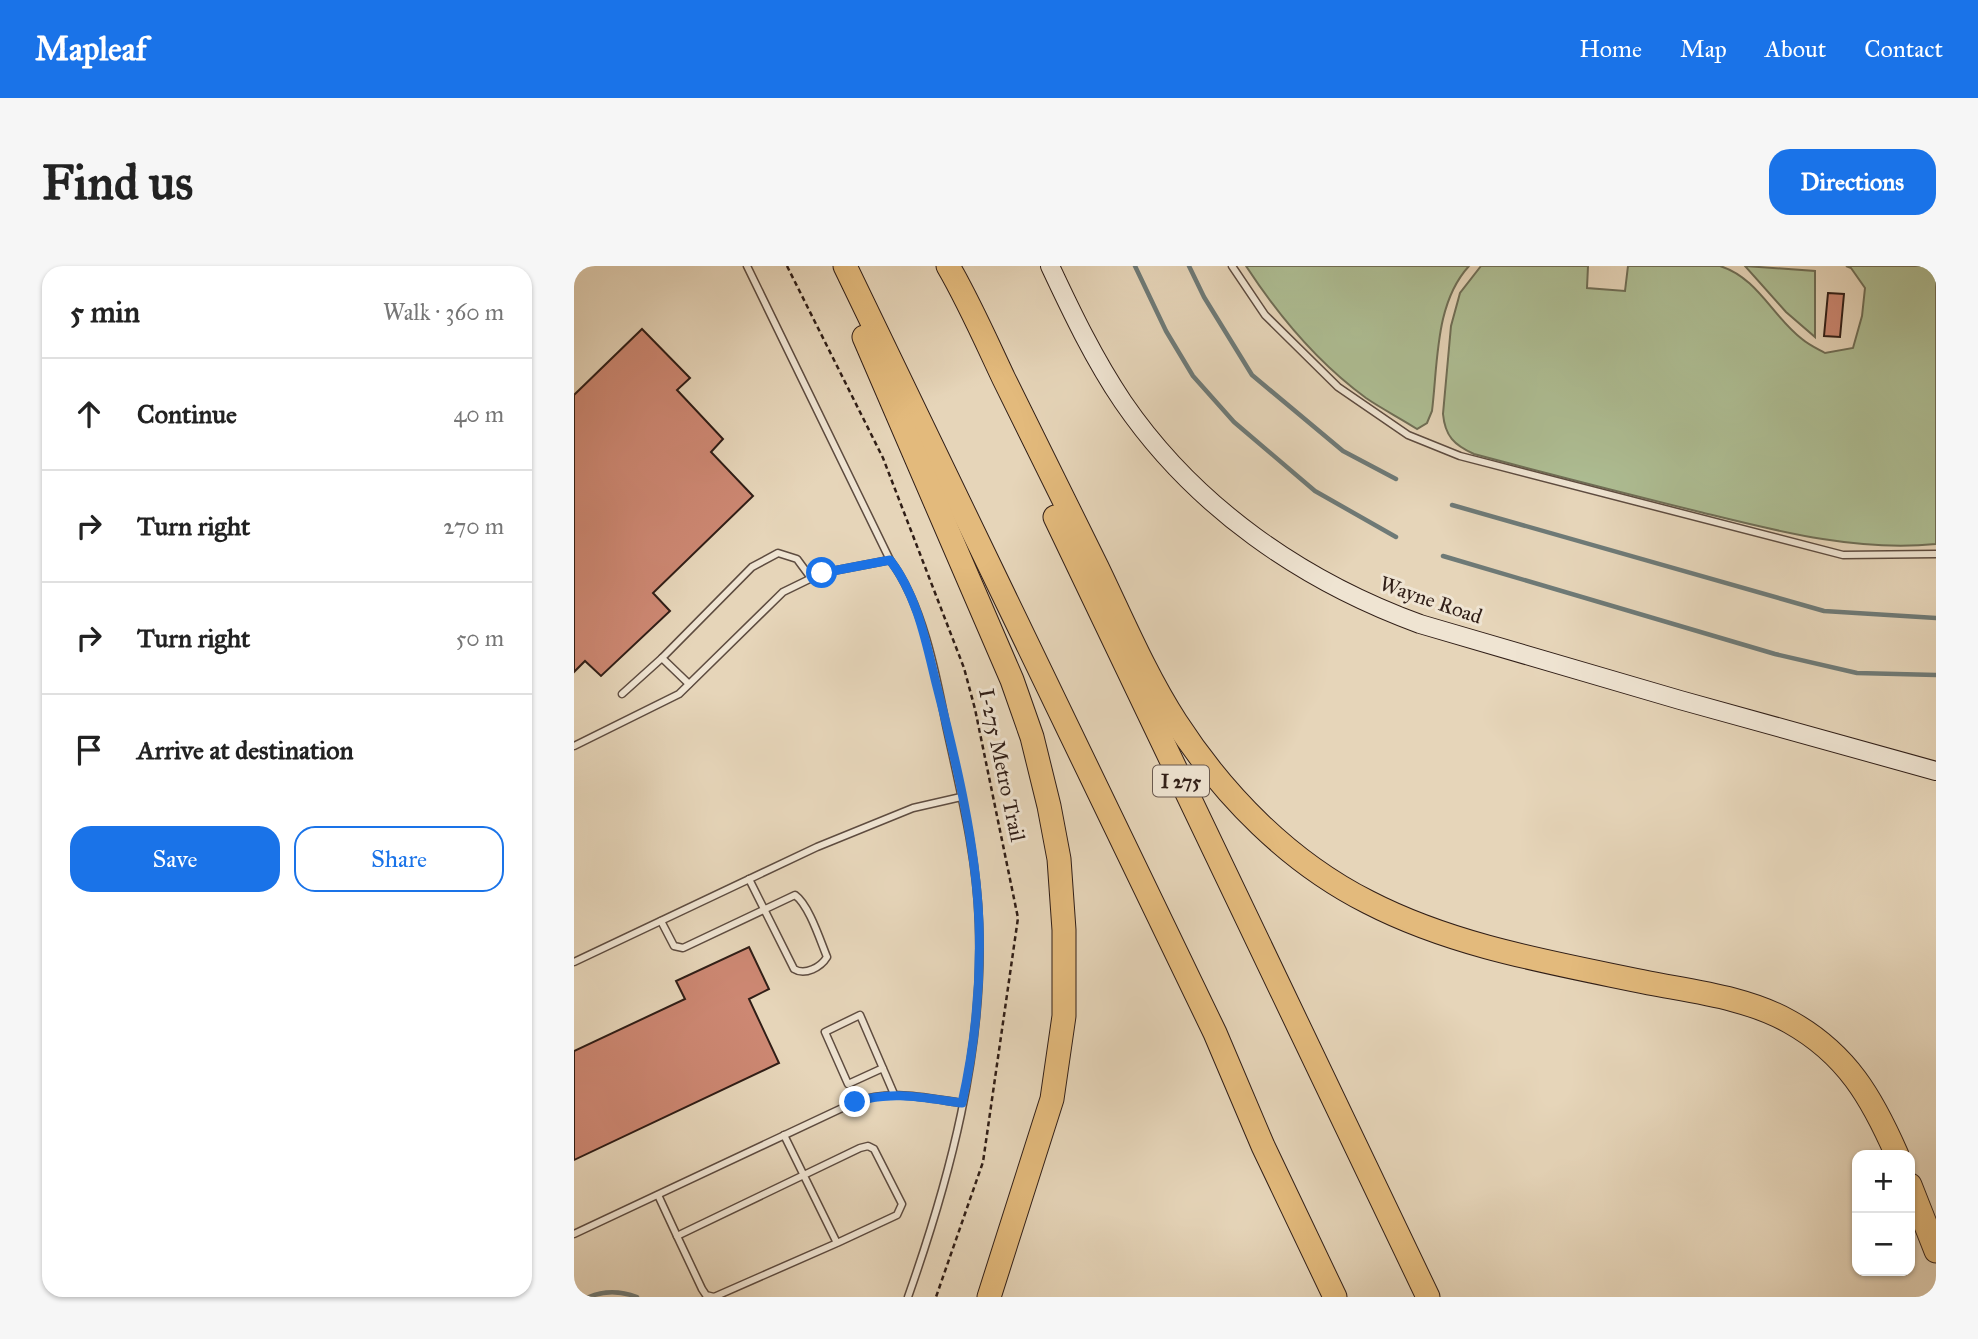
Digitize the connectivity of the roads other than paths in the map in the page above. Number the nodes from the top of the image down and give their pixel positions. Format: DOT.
graph roads {
  1 [pos="747,266"];
  2 [pos="836,266"];
  3 [pos="845,266"];
  4 [pos="935,266"];
  5 [pos="948,266"];
  6 [pos="1050,266"];
  7 [pos="1232,266"];
  8 [pos="1936,554"];
  9 [pos="890,560"];
  10 [pos="811,578"];
  11 [pos="662,658"];
  12 [pos="689,684"];
  13 [pos="622,694"];
  14 [pos="574,746"];
  15 [pos="1936,771"];
  16 [pos="961,797"];
  17 [pos="750,879"];
  18 [pos="765,910"];
  19 [pos="661,921"];
  20 [pos="574,962"];
  21 [pos="883,1068"];
  22 [pos="894,1094"];
  23 [pos="962,1103"];
  24 [pos="784,1135"];
  25 [pos="1895,1150"];
  26 [pos="802,1175"];
  27 [pos="658,1195"];
  28 [pos="1915,1198"];
  29 [pos="574,1234"];
  30 [pos="677,1236"];
  31 [pos="837,1243"];
  32 [pos="1936,1251"];
  33 [pos="1427,1293"];
  34 [pos="908,1297"];
  35 [pos="989,1297"];
  36 [pos="1335,1297"];
  1 -- 9 [label="lane"];
  2 -- 35 [label="highway"];
  3 -- 36 [label="highway"];
  4 -- 33 [label="highway, I 275"];
  5 -- 25 [label="highway"];
  6 -- 15 [label="main road, Wayne Road"];
  7 -- 8 [label="lane"];
  9 -- 10 [label="lane"];
  9 -- 16 [label="lane"];
  10 -- 11 [label="lane"];
  10 -- 12 [label="lane"];
  11 -- 12 [label="lane"];
  11 -- 13 [label="lane"];
  12 -- 14 [label="lane"];
  16 -- 17 [label="lane"];
  16 -- 23 [label="lane"];
  17 -- 18 [label="lane"];
  17 -- 19 [label="lane"];
  18 -- 18 [label="lane"];
  18 -- 19 [label="lane"];
  19 -- 20 [label="lane"];
  21 -- 21 [label="lane"];
  21 -- 22 [label="lane"];
  22 -- 23 [label="lane"];
  22 -- 24 [label="lane"];
  23 -- 34 [label="lane"];
  24 -- 26 [label="lane"];
  24 -- 27 [label="lane"];
  26 -- 30 [label="lane"];
  26 -- 31 [label="lane"];
  26 -- 31 [label="lane"];
  27 -- 29 [label="lane"];
  27 -- 30 [label="lane"];
  28 -- 32 [label="highway"];
  30 -- 31 [label="lane"];
}
